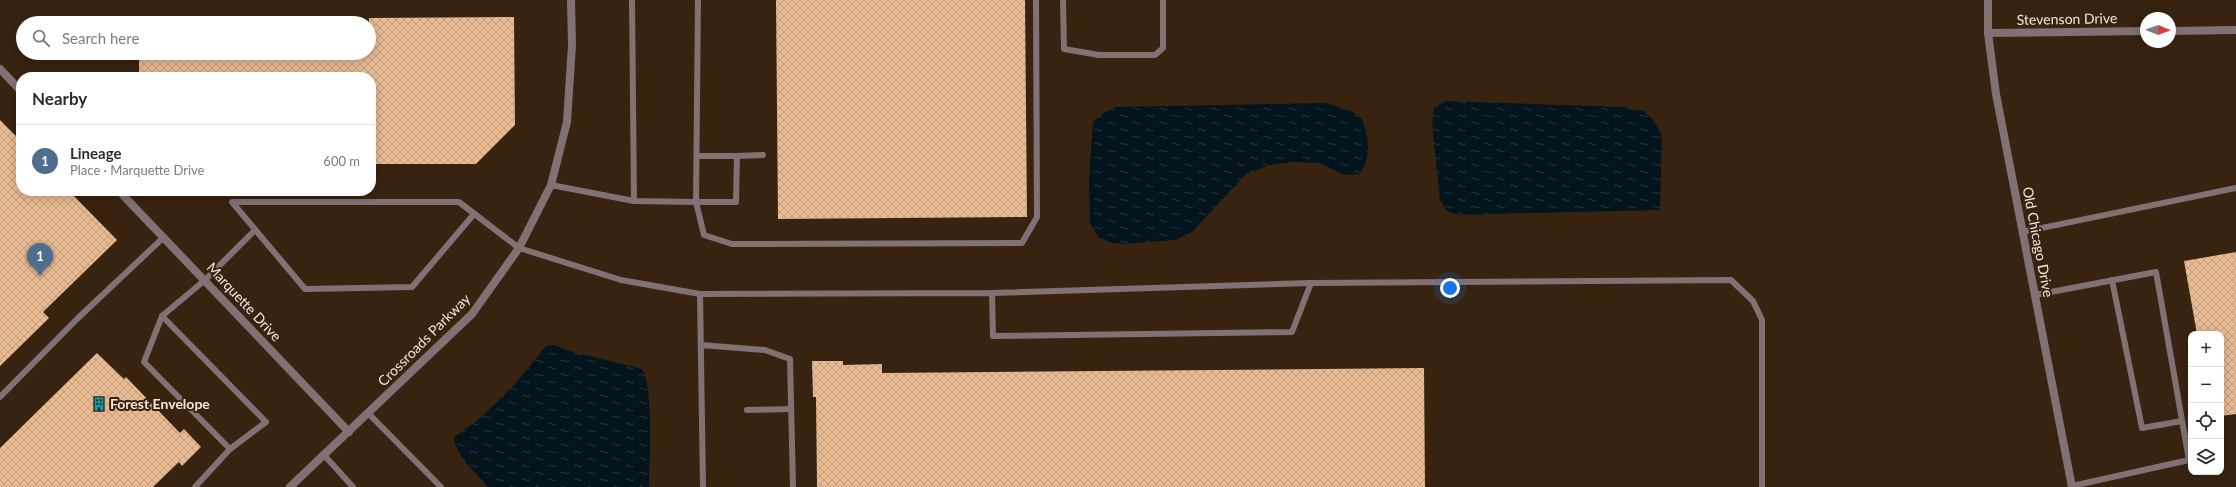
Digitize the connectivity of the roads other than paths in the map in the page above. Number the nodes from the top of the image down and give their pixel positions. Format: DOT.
graph roads {
  1 [pos="571,0"];
  2 [pos="632,0"];
  3 [pos="698,0"];
  4 [pos="1036,0"];
  5 [pos="1063,0"];
  6 [pos="1163,0"];
  7 [pos="1988,0"];
  8 [pos="2236,30"];
  9 [pos="2140,31"];
  10 [pos="2176,31"];
  11 [pos="1988,33"];
  12 [pos="0,69"];
  13 [pos="16,86"];
  14 [pos="697,156"];
  15 [pos="737,156"];
  16 [pos="763,156"];
  17 [pos="551,185"];
  18 [pos="2236,188"];
  19 [pos="124,196"];
  20 [pos="634,202"];
  21 [pos="696,202"];
  22 [pos="474,214"];
  23 [pos="255,230"];
  24 [pos="2022,232"];
  25 [pos="164,237"];
  26 [pos="519,248"];
  27 [pos="205,280"];
  28 [pos="2112,280"];
  29 [pos="1311,284"];
  30 [pos="992,293"];
  31 [pos="700,294"];
  32 [pos="2035,295"];
  33 [pos="162,316"];
  34 [pos="702,345"];
  35 [pos="0,397"];
  36 [pos="791,409"];
  37 [pos="747,410"];
  38 [pos="368,414"];
  39 [pos="2182,421"];
  40 [pos="349,432"];
  41 [pos="230,449"];
  42 [pos="324,455"];
  43 [pos="2072,486"];
  44 [pos="195,487"];
  45 [pos="290,487"];
  46 [pos="353,487"];
  47 [pos="441,487"];
  48 [pos="702,487"];
  49 [pos="793,487"];
  50 [pos="1762,487"];
  1 -- 17 [label="street, Crossroads Parkway"];
  2 -- 20 [label="lane"];
  3 -- 14 [label="lane"];
  4 -- 21 [label="lane"];
  5 -- 6 [label="lane"];
  7 -- 11 [label="street, Old Chicago Drive"];
  8 -- 10 [label="street"];
  9 -- 11 [label="street, Stevenson Drive"];
  11 -- 24 [label="street, Old Chicago Drive"];
  12 -- 13 [label="street"];
  14 -- 15 [label="lane"];
  14 -- 21 [label="lane"];
  15 -- 16 [label="lane"];
  15 -- 21 [label="lane"];
  17 -- 20 [label="lane"];
  17 -- 26 [label="street, Crossroads Parkway"];
  18 -- 24 [label="lane"];
  19 -- 25 [label="street, Marquette Drive"];
  20 -- 21 [label="lane"];
  22 -- 23 [label="lane"];
  22 -- 23 [label="lane"];
  22 -- 26 [label="lane"];
  23 -- 27 [label="lane"];
  24 -- 32 [label="street, Old Chicago Drive"];
  25 -- 27 [label="street, Marquette Drive"];
  25 -- 35 [label="lane"];
  26 -- 31 [label="lane"];
  26 -- 38 [label="street, Crossroads Parkway"];
  27 -- 33 [label="lane"];
  27 -- 40 [label="street, Marquette Drive"];
  28 -- 32 [label="lane"];
  28 -- 39 [label="lane"];
  28 -- 39 [label="lane"];
  29 -- 30 [label="lane"];
  29 -- 30 [label="lane"];
  29 -- 50 [label="lane"];
  30 -- 31 [label="lane"];
  31 -- 34 [label="lane"];
  32 -- 43 [label="street, Old Chicago Drive"];
  33 -- 41 [label="lane"];
  33 -- 41 [label="lane"];
  34 -- 36 [label="lane"];
  34 -- 48 [label="lane"];
  36 -- 37 [label="lane"];
  36 -- 49 [label="lane"];
  38 -- 40 [label="street, Crossroads Parkway"];
  38 -- 47 [label="lane"];
  39 -- 43 [label="lane"];
  40 -- 42 [label="street, Crossroads Parkway"];
  41 -- 44 [label="lane"];
  42 -- 45 [label="street, Crossroads Parkway"];
  42 -- 46 [label="lane"];
}
